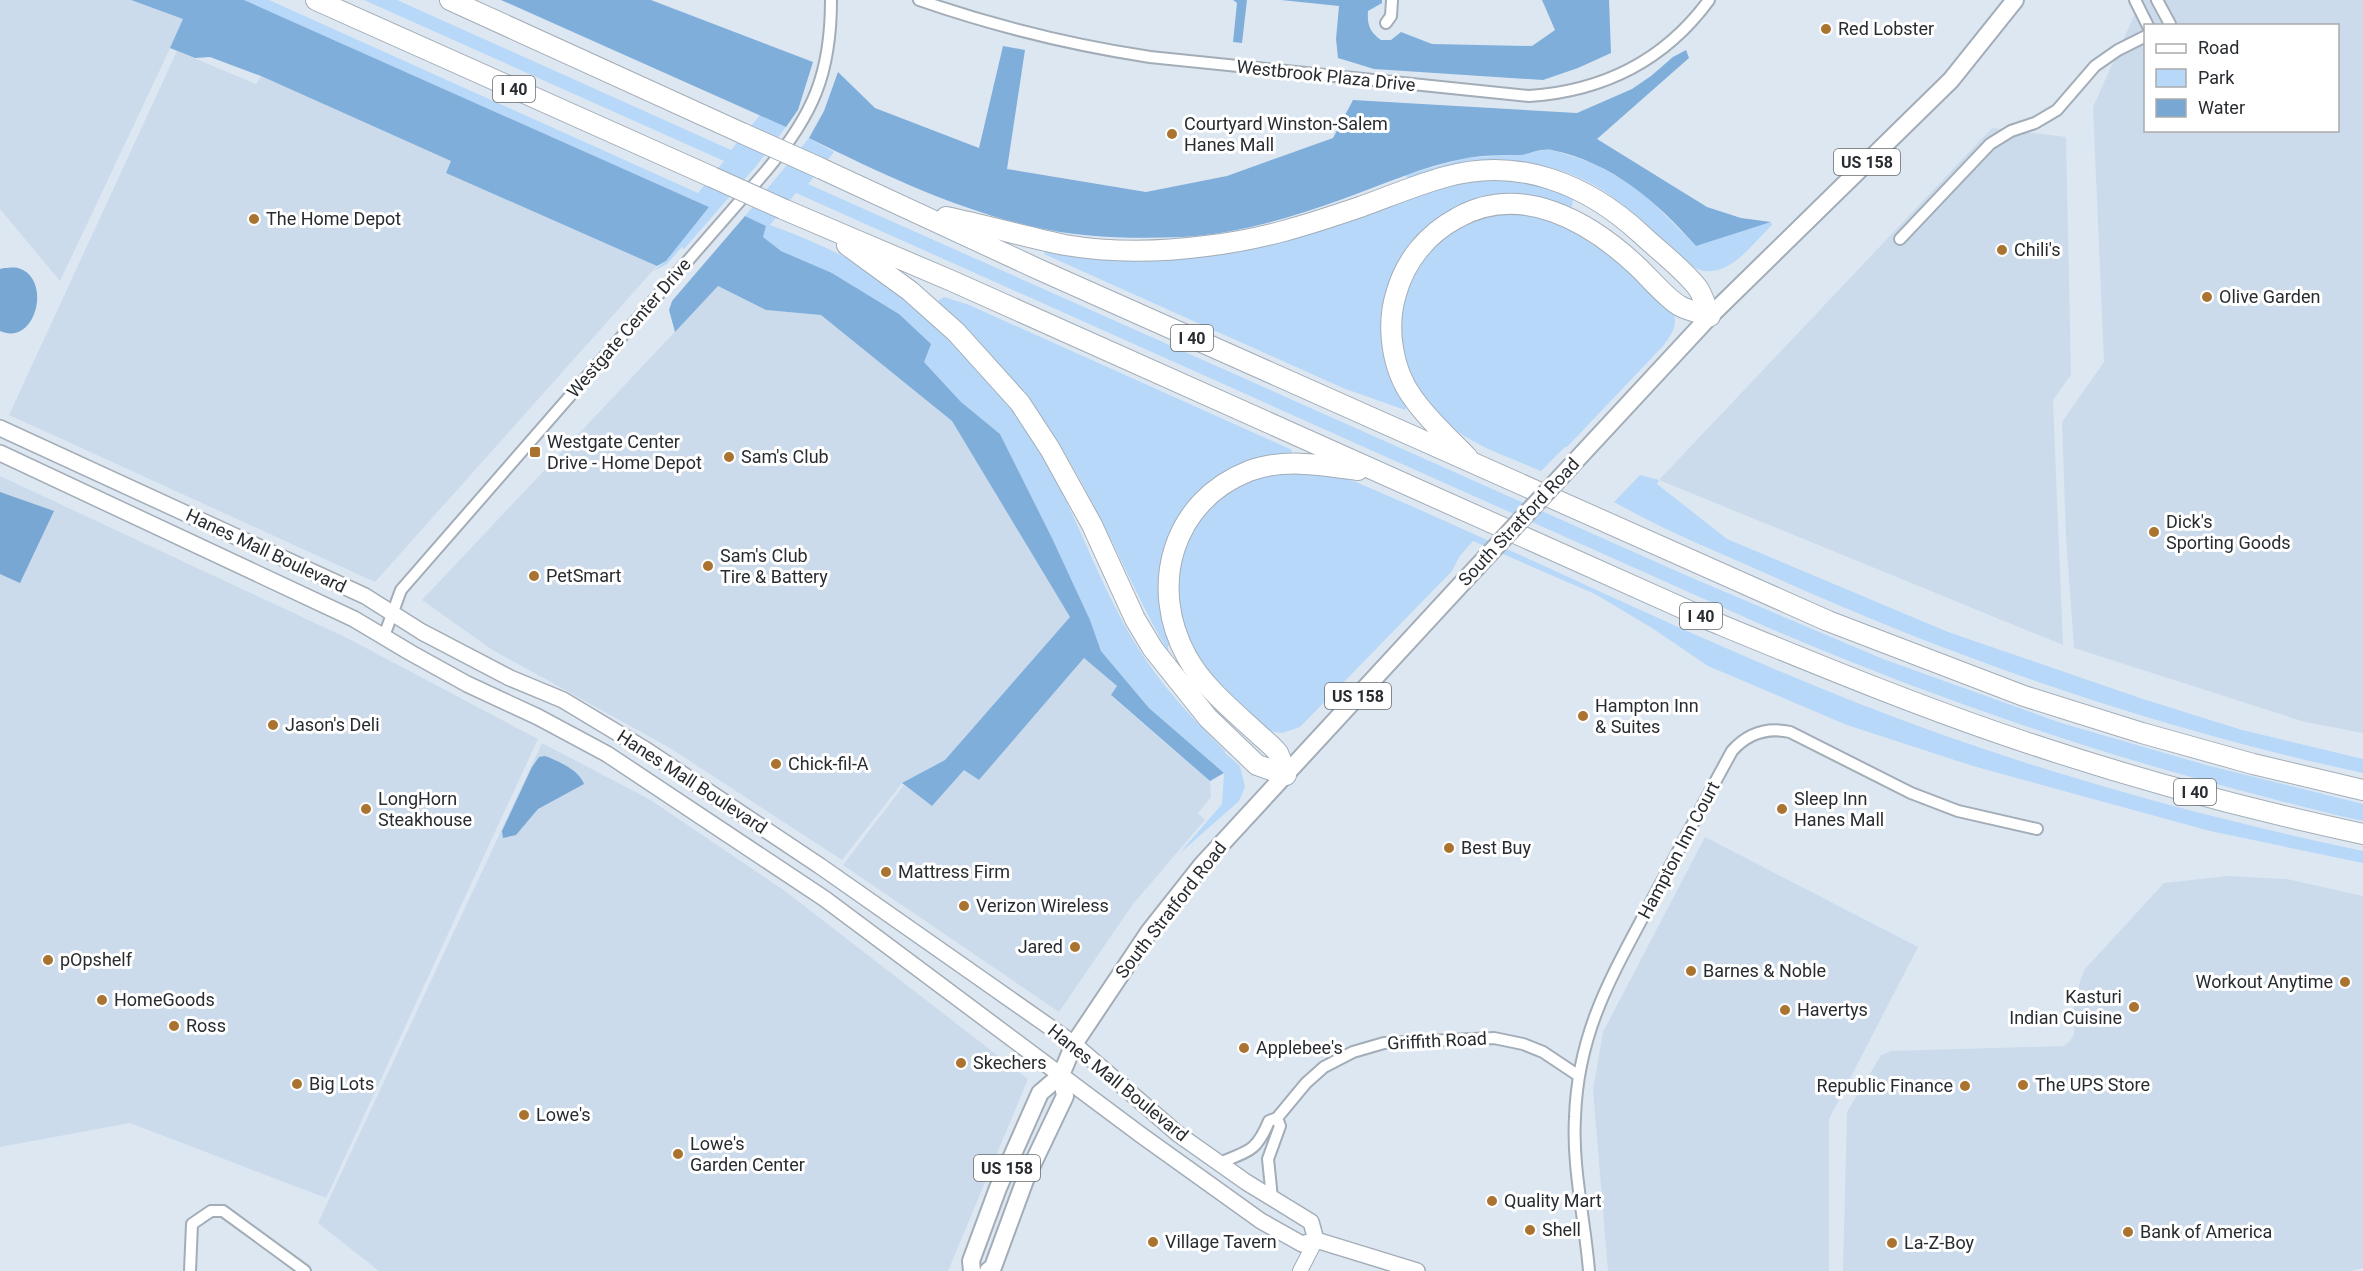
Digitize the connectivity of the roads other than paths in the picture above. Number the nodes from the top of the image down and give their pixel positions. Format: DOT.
graph roads {
  1 [pos="316,0"];
  2 [pos="450,0"];
  3 [pos="831,0"];
  4 [pos="919,0"];
  5 [pos="1392,0"];
  6 [pos="1709,0"];
  7 [pos="2015,0"];
  8 [pos="2135,0"];
  9 [pos="2157,0"];
  10 [pos="1386,23"];
  11 [pos="2147,24"];
  12 [pos="2169,24"];
  13 [pos="2144,37"];
  14 [pos="911,209"];
  15 [pos="823,227"];
  16 [pos="1900,239"];
  17 [pos="1710,316"];
  18 [pos="0,428"];
  19 [pos="0,453"];
  20 [pos="1474,465"];
  21 [pos="1380,472"];
  22 [pos="392,612"];
  23 [pos="384,636"];
  24 [pos="1286,774"];
  25 [pos="2363,790"];
  26 [pos="2037,829"];
  27 [pos="2363,834"];
  28 [pos="1074,1044"];
  29 [pos="1062,1075"];
  30 [pos="1579,1076"];
  31 [pos="1277,1118"];
  32 [pos="1219,1163"];
  33 [pos="1272,1198"];
  34 [pos="1316,1240"];
  35 [pos="190,1271"];
  36 [pos="305,1271"];
  37 [pos="972,1271"];
  38 [pos="988,1271"];
  39 [pos="1300,1271"];
  40 [pos="1417,1271"];
  41 [pos="1589,1271"];
  1 -- 15 [label="highway, I 40, bridge"];
  2 -- 14 [label="highway, I 40, bridge"];
  3 -- 22 [label="street, Westgate Center Drive"];
  4 -- 6 [label="street, Westbrook Plaza Drive"];
  5 -- 10 [label="street"];
  7 -- 17 [label="main road, South Stratford Road / US 158"];
  8 -- 11 [label="street"];
  9 -- 12 [label="street"];
  13 -- 16 [label="street"];
  14 -- 17 [label="highway"];
  14 -- 20 [label="highway, I 40"];
  15 -- 21 [label="highway, I 40"];
  15 -- 24 [label="highway"];
  17 -- 20 [label="highway"];
  17 -- 24 [label="main road, South Stratford Road / US 158, bridge"];
  18 -- 22 [label="main road, Hanes Mall Boulevard"];
  19 -- 23 [label="main road, Hanes Mall Boulevard"];
  20 -- 25 [label="highway, I 40"];
  21 -- 24 [label="highway"];
  21 -- 27 [label="highway, I 40"];
  22 -- 23 [label="street, Westgate Center Drive"];
  22 -- 28 [label="main road, Hanes Mall Boulevard"];
  23 -- 29 [label="main road, Hanes Mall Boulevard"];
  24 -- 28 [label="main road, South Stratford Road / US 158"];
  26 -- 30 [label="street, Hampton Inn Court"];
  28 -- 29 [label="main road, South Stratford Road / US 158"];
  28 -- 32 [label="main road, Hanes Mall Boulevard"];
  29 -- 34 [label="main road, Hanes Mall Boulevard"];
  29 -- 37 [label="main road, South Stratford Road / US 158"];
  29 -- 38 [label="main road, South Stratford Road / US 158"];
  30 -- 31 [label="street, Griffith Road"];
  30 -- 41 [label="street, Hampton Inn Court"];
  31 -- 32 [label="street, Griffith Road"];
  31 -- 33 [label="street"];
  32 -- 33 [label="main road, Hanes Mall Boulevard"];
  33 -- 34 [label="main road, Hanes Mall Boulevard"];
  34 -- 39 [label="street"];
  34 -- 40 [label="main road, Hanes Mall Boulevard"];
  35 -- 36 [label="street"];
}
